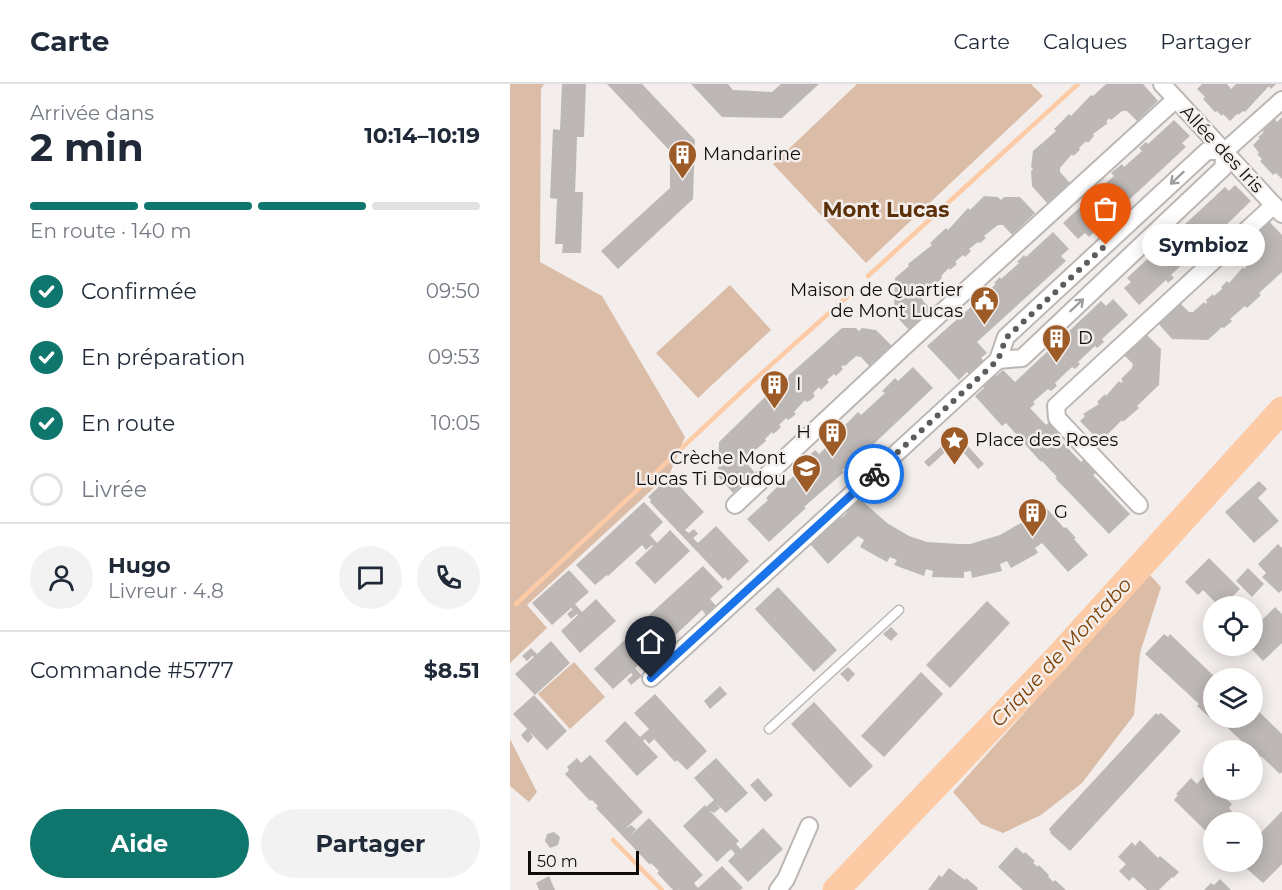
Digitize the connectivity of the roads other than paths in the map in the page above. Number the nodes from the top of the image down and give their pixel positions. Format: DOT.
graph roads {
  1 [pos="1162,84"];
  2 [pos="1176,99"];
  3 [pos="1282,100"];
  4 [pos="1225,151"];
  5 [pos="1278,210"];
  6 [pos="998,360"];
  7 [pos="1139,505"];
  8 [pos="735,506"];
  9 [pos="898,610"];
  10 [pos="651,678"];
  11 [pos="769,729"];
  12 [pos="809,826"];
  13 [pos="778,890"];
  1 -- 2 [label="street, Allée des Iris"];
  2 -- 4 [label="street, Allée des Iris"];
  2 -- 8 [label="street"];
  3 -- 4 [label="street"];
  4 -- 5 [label="street, Allée des Iris"];
  4 -- 6 [label="street, one-way"];
  6 -- 4 [label="street, one-way"];
  5 -- 7 [label="street"];
  6 -- 10 [label="street"];
  9 -- 11 [label="lane"];
  12 -- 13 [label="street"];
}
